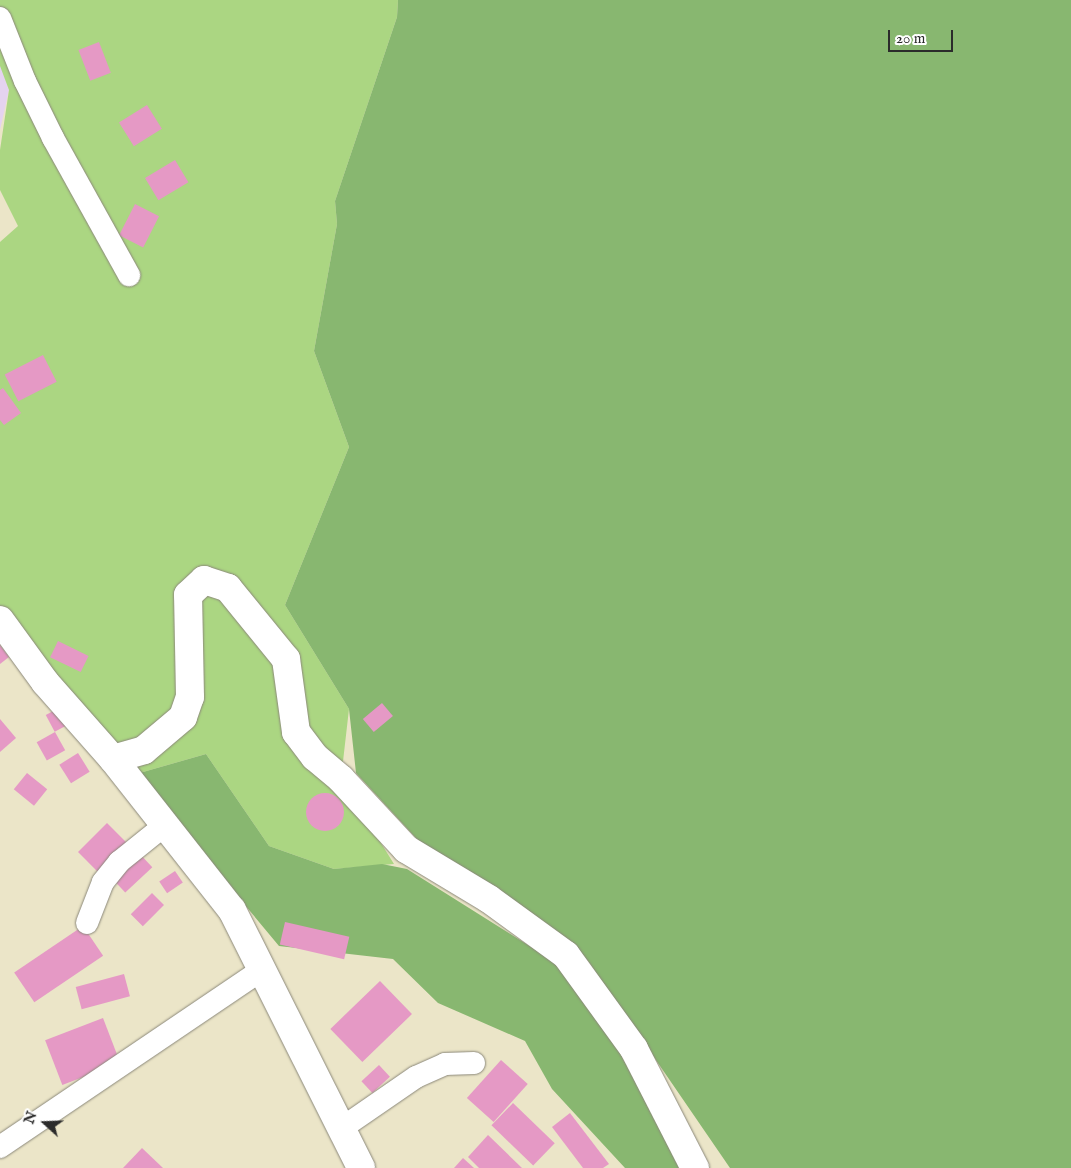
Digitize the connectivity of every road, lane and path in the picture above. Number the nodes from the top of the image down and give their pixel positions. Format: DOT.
graph roads {
  1 [pos="0,18"];
  2 [pos="129,275"];
  3 [pos="0,620"];
  4 [pos="113,758"];
  5 [pos="165,825"];
  6 [pos="87,923"];
  7 [pos="263,969"];
  8 [pos="474,1063"];
  9 [pos="342,1128"];
  10 [pos="0,1147"];
  11 [pos="361,1168"];
  12 [pos="695,1168"];
  1 -- 2 [label="street"];
  3 -- 4 [label="street"];
  4 -- 5 [label="street"];
  4 -- 12 [label="street"];
  5 -- 6 [label="street"];
  5 -- 7 [label="street"];
  7 -- 9 [label="street"];
  7 -- 10 [label="street"];
  8 -- 9 [label="street"];
  9 -- 11 [label="street"];
}
